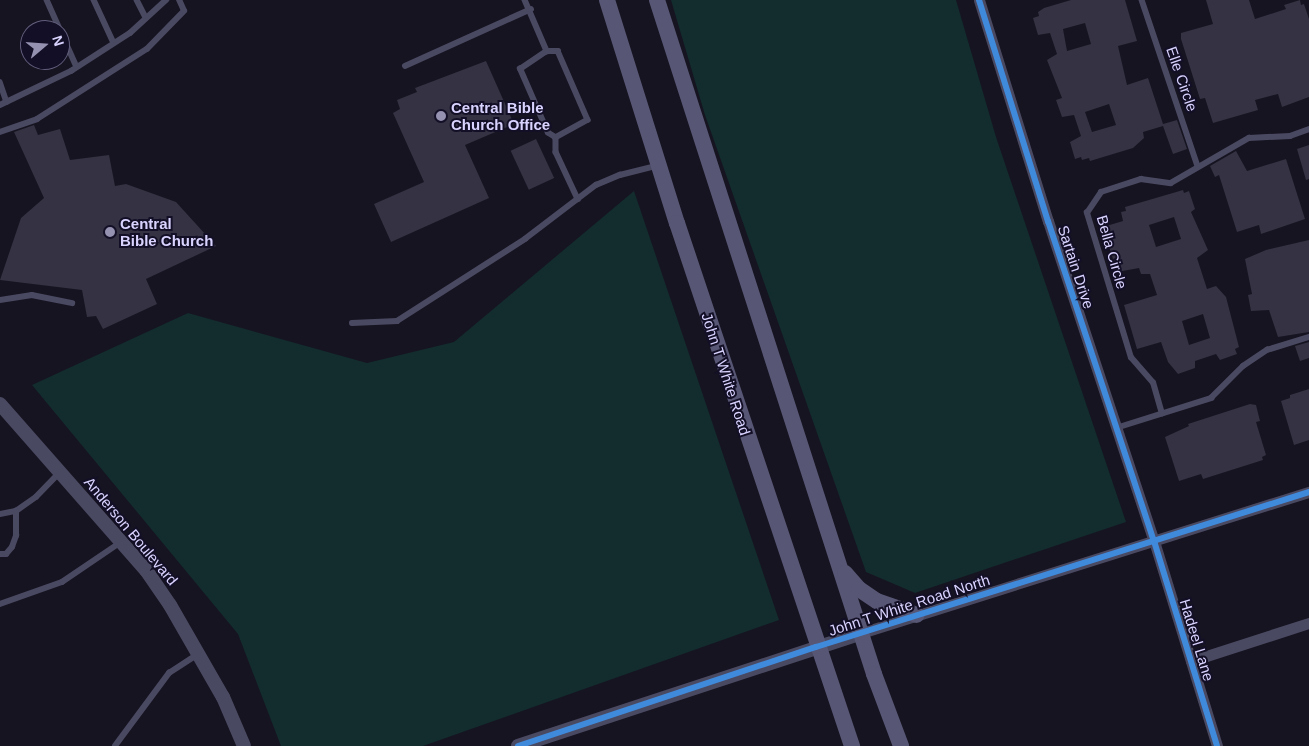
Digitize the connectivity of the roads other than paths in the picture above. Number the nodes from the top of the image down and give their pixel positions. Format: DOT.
graph roads {
  1 [pos="47,0"];
  2 [pos="94,0"];
  3 [pos="137,0"];
  4 [pos="166,0"];
  5 [pos="179,0"];
  6 [pos="525,0"];
  7 [pos="607,0"];
  8 [pos="657,0"];
  9 [pos="979,0"];
  10 [pos="1142,0"];
  11 [pos="531,9"];
  12 [pos="146,18"];
  13 [pos="114,43"];
  14 [pos="547,51"];
  15 [pos="405,66"];
  16 [pos="77,67"];
  17 [pos="0,82"];
  18 [pos="7,102"];
  19 [pos="0,105"];
  20 [pos="1309,130"];
  21 [pos="0,132"];
  22 [pos="556,138"];
  23 [pos="659,166"];
  24 [pos="1198,166"];
  25 [pos="578,199"];
  26 [pos="0,300"];
  27 [pos="72,303"];
  28 [pos="352,323"];
  29 [pos="1309,338"];
  30 [pos="0,404"];
  31 [pos="1162,414"];
  32 [pos="1116,428"];
  33 [pos="59,473"];
  34 [pos="1309,492"];
  35 [pos="16,511"];
  36 [pos="0,514"];
  37 [pos="1154,541"];
  38 [pos="121,542"];
  39 [pos="0,554"];
  40 [pos="840,568"];
  41 [pos="0,604"];
  42 [pos="917,615"];
  43 [pos="1309,623"];
  44 [pos="861,633"];
  45 [pos="816,647"];
  46 [pos="198,654"];
  47 [pos="1191,661"];
  48 [pos="115,746"];
  49 [pos="244,746"];
  50 [pos="518,746"];
  51 [pos="852,746"];
  52 [pos="901,746"];
  53 [pos="1217,746"];
  1 -- 16 [label="lane"];
  2 -- 13 [label="lane"];
  3 -- 12 [label="lane"];
  4 -- 12 [label="lane"];
  5 -- 21 [label="lane"];
  6 -- 11 [label="lane"];
  7 -- 23 [label="main road, John T White Road"];
  8 -- 40 [label="main road"];
  9 -- 32 [label="street, Sartain Drive"];
  10 -- 24 [label="lane, Elle Circle"];
  11 -- 14 [label="lane"];
  11 -- 15 [label="lane"];
  12 -- 13 [label="lane"];
  13 -- 16 [label="lane"];
  14 -- 22 [label="lane"];
  14 -- 22 [label="lane"];
  16 -- 18 [label="lane"];
  17 -- 18 [label="lane"];
  18 -- 19 [label="lane"];
  20 -- 24 [label="lane, Bella Circle"];
  22 -- 25 [label="lane"];
  23 -- 25 [label="lane"];
  23 -- 45 [label="main road, John T White Road"];
  24 -- 31 [label="lane, Bella Circle"];
  25 -- 28 [label="lane"];
  26 -- 27 [label="lane"];
  29 -- 31 [label="lane"];
  30 -- 33 [label="street, Anderson Boulevard"];
  31 -- 32 [label="lane"];
  32 -- 37 [label="street, Sartain Drive"];
  33 -- 35 [label="lane"];
  33 -- 38 [label="street, Anderson Boulevard"];
  34 -- 37 [label="street, John T White Road North"];
  35 -- 36 [label="lane"];
  35 -- 39 [label="lane"];
  37 -- 42 [label="street, John T White Road North"];
  37 -- 47 [label="street, Hadeel Lane"];
  38 -- 41 [label="lane"];
  38 -- 46 [label="street, Anderson Boulevard"];
  40 -- 42 [label="main road"];
  40 -- 44 [label="main road"];
  42 -- 44 [label="street, John T White Road North"];
  43 -- 47 [label="street"];
  44 -- 45 [label="street, John T White Road North"];
  44 -- 52 [label="main road"];
  45 -- 50 [label="street, John T White Road North"];
  45 -- 51 [label="main road, John T White Road"];
  46 -- 48 [label="lane"];
  46 -- 49 [label="street, Anderson Boulevard"];
  47 -- 53 [label="street, Hadeel Lane"];
}
